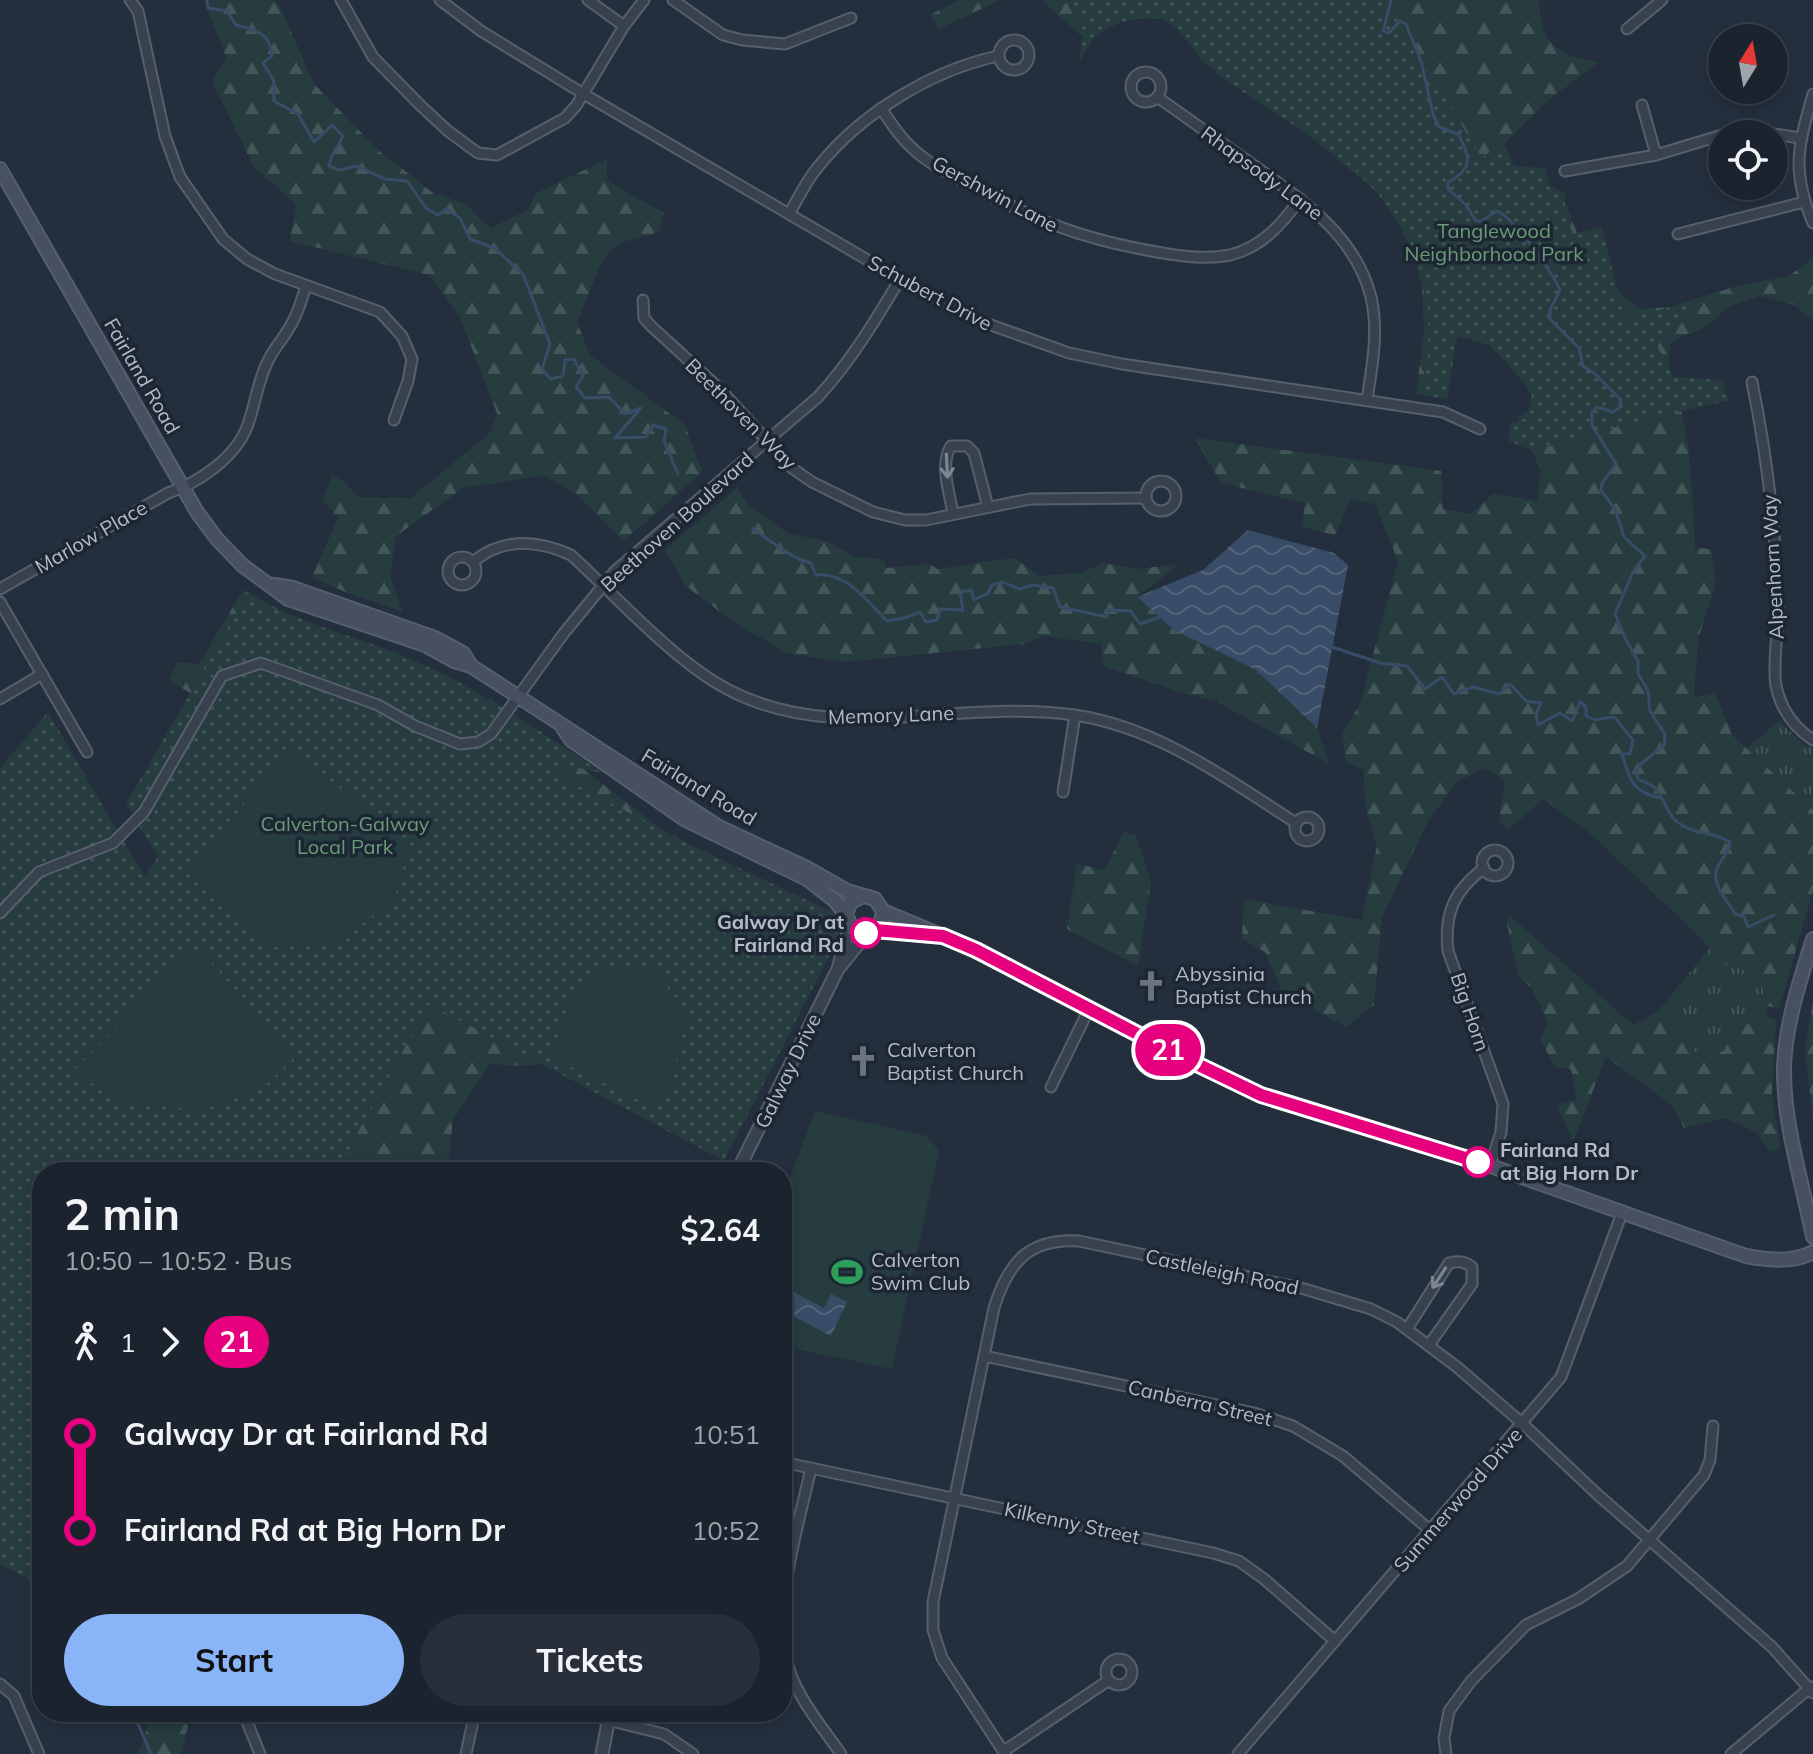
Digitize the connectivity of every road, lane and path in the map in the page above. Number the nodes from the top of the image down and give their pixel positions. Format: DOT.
graph roads {
  1 [pos="130,0"];
  2 [pos="341,0"];
  3 [pos="440,0"];
  4 [pos="588,0"];
  5 [pos="644,0"];
  6 [pos="673,0"];
  7 [pos="1662,0"];
  8 [pos="851,18"];
  9 [pos="624,26"];
  10 [pos="1627,29"];
  11 [pos="998,56"];
  12 [pos="582,93"];
  13 [pos="1813,94"];
  14 [pos="1157,97"];
  15 [pos="1642,105"];
  16 [pos="881,108"];
  17 [pos="1788,136"];
  18 [pos="1800,138"];
  19 [pos="1708,139"];
  20 [pos="1656,155"];
  21 [pos="0,169"];
  22 [pos="1565,171"];
  23 [pos="1300,199"];
  24 [pos="1804,202"];
  25 [pos="789,214"];
  26 [pos="1813,223"];
  27 [pos="1678,234"];
  28 [pos="900,279"];
  29 [pos="306,286"];
  30 [pos="643,300"];
  31 [pos="1752,382"];
  32 [pos="1367,400"];
  33 [pos="394,420"];
  34 [pos="1480,429"];
  35 [pos="768,442"];
  36 [pos="183,488"];
  37 [pos="1145,498"];
  38 [pos="988,507"];
  39 [pos="953,514"];
  40 [pos="473,562"];
  41 [pos="604,584"];
  42 [pos="0,589"];
  43 [pos="0,602"];
  44 [pos="42,674"];
  45 [pos="519,697"];
  46 [pos="0,699"];
  47 [pos="1075,715"];
  48 [pos="563,728"];
  49 [pos="1813,740"];
  50 [pos="87,752"];
  51 [pos="1063,792"];
  52 [pos="1296,823"];
  53 [pos="1484,868"];
  54 [pos="861,897"];
  55 [pos="883,911"];
  56 [pos="0,913"];
  57 [pos="848,921"];
  58 [pos="871,932"];
  59 [pos="943,936"];
  60 [pos="1813,939"];
  61 [pos="838,969"];
  62 [pos="1089,1009"];
  63 [pos="1051,1087"];
  64 [pos="742,1162"];
  65 [pos="1490,1166"];
  66 [pos="1622,1213"];
  67 [pos="1813,1237"];
  68 [pos="1813,1252"];
  69 [pos="1407,1329"];
  70 [pos="1429,1345"];
  71 [pos="984,1356"];
  72 [pos="1523,1424"];
  73 [pos="1713,1426"];
  74 [pos="792,1464"];
  75 [pos="811,1468"];
  76 [pos="954,1499"];
  77 [pos="1431,1531"];
  78 [pos="1650,1539"];
  79 [pos="792,1561"];
  80 [pos="1335,1641"];
  81 [pos="792,1676"];
  82 [pos="1109,1680"];
  83 [pos="0,1684"];
  84 [pos="1812,1689"];
  85 [pos="247,1722"];
  86 [pos="473,1722"];
  87 [pos="608,1722"];
  88 [pos="627,1722"];
  89 [pos="1004,1753"];
  90 [pos="39,1754"];
  91 [pos="260,1754"];
  92 [pos="466,1754"];
  93 [pos="602,1754"];
  94 [pos="693,1754"];
  95 [pos="841,1754"];
  96 [pos="1238,1754"];
  97 [pos="1446,1754"];
  98 [pos="1731,1754"];
  1 -- 29 [label="street"];
  2 -- 12 [label="street"];
  3 -- 12 [label="street, Schubert Drive"];
  4 -- 9 [label="street"];
  5 -- 9 [label="street"];
  6 -- 8 [label="street"];
  7 -- 10 [label="street"];
  9 -- 12 [label="street"];
  11 -- 16 [label="street"];
  12 -- 25 [label="street, Schubert Drive"];
  13 -- 18 [label="street"];
  14 -- 23 [label="street, Rhapsody Lane"];
  15 -- 20 [label="street"];
  16 -- 23 [label="street, Gershwin Lane"];
  16 -- 25 [label="street"];
  17 -- 18 [label="street"];
  18 -- 24 [label="street"];
  19 -- 20 [label="street"];
  20 -- 22 [label="street"];
  21 -- 36 [label="main road, Fairland Road"];
  23 -- 32 [label="street, Rhapsody Lane"];
  24 -- 26 [label="street"];
  24 -- 27 [label="street"];
  25 -- 28 [label="street, Schubert Drive"];
  28 -- 32 [label="street, Schubert Drive"];
  28 -- 35 [label="street, Beethoven Boulevard"];
  29 -- 33 [label="street"];
  29 -- 36 [label="street, Marlow Place"];
  30 -- 35 [label="street, Beethoven Way"];
  31 -- 49 [label="street, Alpenhorn Way"];
  32 -- 34 [label="street, Schubert Drive"];
  35 -- 39 [label="street, Beethoven Way"];
  35 -- 41 [label="street, Beethoven Boulevard"];
  36 -- 42 [label="street, Marlow Place"];
  36 -- 45 [label="main road, Fairland Road"];
  37 -- 38 [label="street, Beethoven Way"];
  38 -- 39 [label="street, Beethoven Way"];
  38 -- 39 [label="street, one-way"];
  40 -- 41 [label="street, Memory Lane"];
  41 -- 45 [label="street, Beethoven Boulevard"];
  41 -- 47 [label="street, Memory Lane"];
  43 -- 44 [label="street"];
  44 -- 46 [label="street"];
  44 -- 50 [label="street"];
  45 -- 48 [label="main road, Fairland Road"];
  45 -- 56 [label="street, Beethoven Boulevard"];
  47 -- 51 [label="street"];
  47 -- 52 [label="street, Memory Lane"];
  48 -- 54 [label="main road, Fairland Road"];
  48 -- 57 [label="main road, Fairland Road"];
  53 -- 65 [label="street, Big Horn"];
  54 -- 55 [label="main road"];
  54 -- 57 [label="main road"];
  55 -- 58 [label="main road"];
  55 -- 59 [label="main road"];
  57 -- 58 [label="main road"];
  57 -- 61 [label="street, Galway Drive"];
  58 -- 59 [label="main road"];
  58 -- 61 [label="street, Galway Drive"];
  59 -- 62 [label="main road"];
  60 -- 67 [label="main road"];
  61 -- 64 [label="street, Galway Drive"];
  62 -- 63 [label="street"];
  62 -- 65 [label="main road"];
  65 -- 66 [label="main road"];
  66 -- 68 [label="main road"];
  66 -- 72 [label="street, Summerwood Drive"];
  69 -- 70 [label="street, Castleleigh Road"];
  70 -- 69 [label="street, one-way"];
  69 -- 71 [label="street, Castleleigh Road"];
  70 -- 72 [label="street, Castleleigh Road"];
  71 -- 76 [label="street, Castleleigh Road"];
  71 -- 77 [label="street, Canberra Street"];
  72 -- 77 [label="street, Summerwood Drive"];
  72 -- 78 [label="street, Castleleigh Road"];
  73 -- 78 [label="street"];
  74 -- 75 [label="street, Kilkenny Street"];
  75 -- 76 [label="street, Kilkenny Street"];
  75 -- 79 [label="street"];
  76 -- 80 [label="street, Kilkenny Street"];
  76 -- 89 [label="street, Castleleigh Road"];
  77 -- 80 [label="street, Summerwood Drive"];
  78 -- 84 [label="street, Castleleigh Road"];
  78 -- 97 [label="street"];
  80 -- 96 [label="street, Summerwood Drive"];
  81 -- 95 [label="street"];
  82 -- 89 [label="street"];
  83 -- 90 [label="street"];
  84 -- 98 [label="street"];
  85 -- 91 [label="street"];
  86 -- 92 [label="street"];
  87 -- 93 [label="street"];
  88 -- 94 [label="street"];
}
